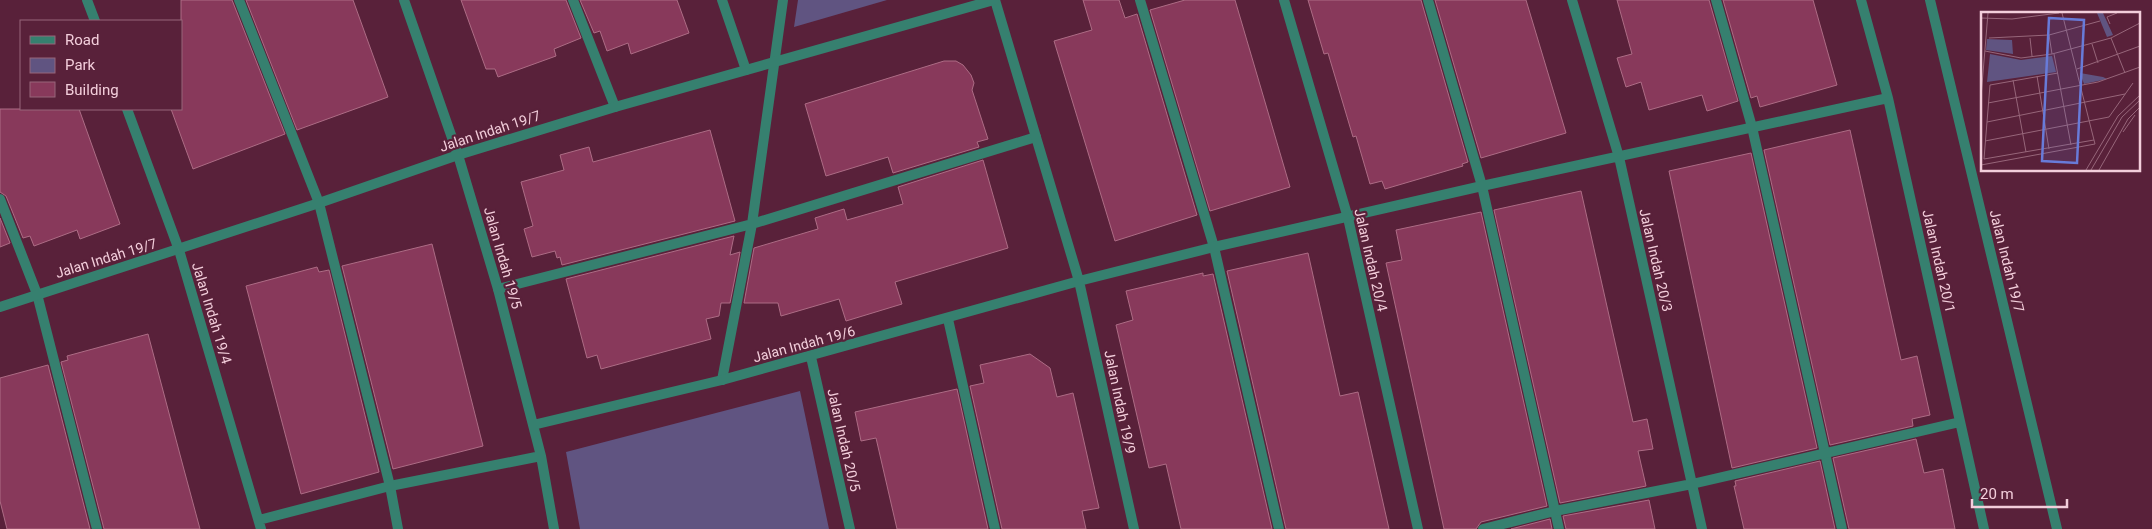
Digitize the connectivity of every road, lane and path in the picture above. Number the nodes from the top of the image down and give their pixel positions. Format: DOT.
graph roads {
  1 [pos="87,0"];
  2 [pos="239,0"];
  3 [pos="404,0"];
  4 [pos="573,0"];
  5 [pos="722,0"];
  6 [pos="783,0"];
  7 [pos="995,0"];
  8 [pos="1140,0"];
  9 [pos="1284,0"];
  10 [pos="1428,0"];
  11 [pos="1572,0"];
  12 [pos="1716,0"];
  13 [pos="1861,0"];
  14 [pos="1930,0"];
  15 [pos="95,20"];
  16 [pos="774,62"];
  17 [pos="746,70"];
  18 [pos="1888,98"];
  19 [pos="615,106"];
  20 [pos="127,110"];
  21 [pos="1752,127"];
  22 [pos="1036,137"];
  23 [pos="458,155"];
  24 [pos="1619,157"];
  25 [pos="1482,186"];
  26 [pos="0,199"];
  27 [pos="319,204"];
  28 [pos="1348,218"];
  29 [pos="752,224"];
  30 [pos="1214,247"];
  31 [pos="179,250"];
  32 [pos="1079,281"];
  33 [pos="498,289"];
  34 [pos="37,294"];
  35 [pos="0,307"];
  36 [pos="948,319"];
  37 [pos="811,357"];
  38 [pos="722,380"];
  39 [pos="1960,422"];
  40 [pos="533,425"];
  41 [pos="1825,453"];
  42 [pos="541,456"];
  43 [pos="1692,484"];
  44 [pos="390,486"];
  45 [pos="1555,511"];
  46 [pos="260,524"];
  47 [pos="97,529"];
  48 [pos="398,529"];
  49 [pos="554,529"];
  50 [pos="850,529"];
  51 [pos="995,529"];
  52 [pos="1134,529"];
  53 [pos="1279,529"];
  54 [pos="1418,529"];
  55 [pos="1483,529"];
  56 [pos="1559,529"];
  57 [pos="1702,529"];
  58 [pos="1842,529"];
  59 [pos="1984,529"];
  60 [pos="2057,529"];
  1 -- 15 [label="street"];
  2 -- 27 [label="street"];
  3 -- 23 [label="street, Jalan Indah 19/5"];
  4 -- 19 [label="street"];
  5 -- 17 [label="street"];
  6 -- 16 [label="street"];
  7 -- 16 [label="street, Jalan Indah 19/7"];
  7 -- 22 [label="street, Jalan Indah 19/9"];
  8 -- 30 [label="street"];
  9 -- 28 [label="street, Jalan Indah 20/4"];
  10 -- 25 [label="street"];
  11 -- 24 [label="street, Jalan Indah 20/3"];
  12 -- 21 [label="street"];
  13 -- 18 [label="street, Jalan Indah 20/1"];
  14 -- 60 [label="street, Jalan Indah 19/7"];
  16 -- 17 [label="street, Jalan Indah 19/7"];
  16 -- 29 [label="street"];
  17 -- 19 [label="street, Jalan Indah 19/7"];
  18 -- 21 [label="street, Jalan Indah 19/6"];
  18 -- 39 [label="street, Jalan Indah 20/1"];
  19 -- 23 [label="street, Jalan Indah 19/7"];
  20 -- 31 [label="street, Jalan Indah 19/4"];
  21 -- 24 [label="street, Jalan Indah 19/6"];
  21 -- 41 [label="street"];
  22 -- 29 [label="street"];
  22 -- 32 [label="street, Jalan Indah 19/9"];
  23 -- 27 [label="street, Jalan Indah 19/7"];
  23 -- 33 [label="street, Jalan Indah 19/5"];
  24 -- 25 [label="street, Jalan Indah 19/6"];
  24 -- 43 [label="street, Jalan Indah 20/3"];
  25 -- 28 [label="street, Jalan Indah 19/6"];
  25 -- 45 [label="street"];
  26 -- 34 [label="street"];
  27 -- 31 [label="street, Jalan Indah 19/7"];
  27 -- 44 [label="street"];
  28 -- 30 [label="street, Jalan Indah 19/6"];
  28 -- 54 [label="street, Jalan Indah 20/4"];
  29 -- 33 [label="street"];
  29 -- 38 [label="street"];
  30 -- 32 [label="street, Jalan Indah 19/6"];
  30 -- 53 [label="street"];
  31 -- 34 [label="street, Jalan Indah 19/7"];
  31 -- 46 [label="street, Jalan Indah 19/4"];
  32 -- 36 [label="street, Jalan Indah 19/6"];
  32 -- 52 [label="street, Jalan Indah 19/9"];
  33 -- 40 [label="street, Jalan Indah 19/5"];
  34 -- 35 [label="street, Jalan Indah 19/7"];
  34 -- 47 [label="street"];
  36 -- 37 [label="street, Jalan Indah 19/6"];
  36 -- 51 [label="street"];
  37 -- 38 [label="street, Jalan Indah 19/6"];
  37 -- 50 [label="street, Jalan Indah 20/5"];
  38 -- 40 [label="street, Jalan Indah 19/6"];
  39 -- 41 [label="street"];
  39 -- 59 [label="street, Jalan Indah 20/1"];
  40 -- 42 [label="street, Jalan Indah 19/5"];
  41 -- 43 [label="street"];
  41 -- 58 [label="street"];
  42 -- 44 [label="street"];
  42 -- 49 [label="street, Jalan Indah 19/5"];
  43 -- 45 [label="street"];
  43 -- 57 [label="street, Jalan Indah 20/3"];
  44 -- 46 [label="street"];
  44 -- 48 [label="street"];
  45 -- 55 [label="street"];
  45 -- 56 [label="street"];
}
